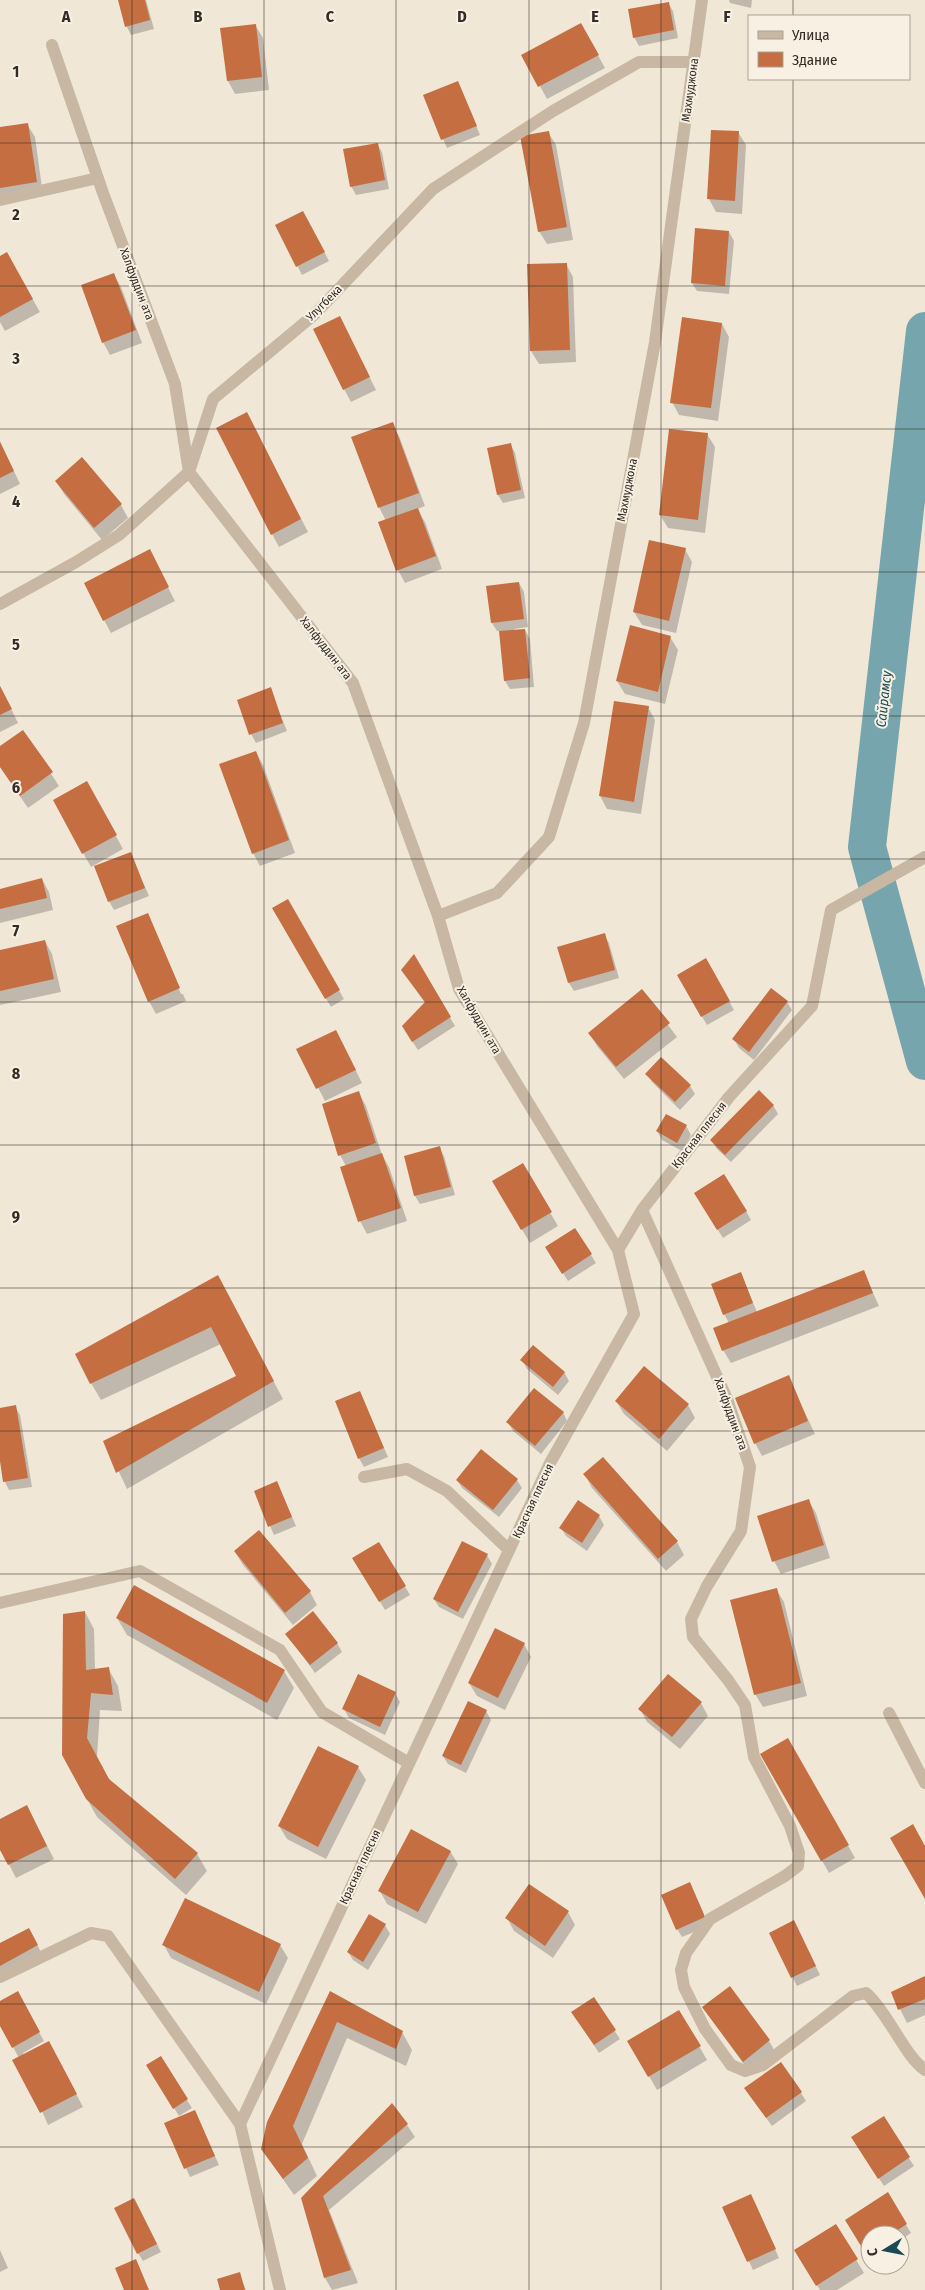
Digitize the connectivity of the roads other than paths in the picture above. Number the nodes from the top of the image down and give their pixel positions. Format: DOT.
graph roads {
  1 [pos="702,0"];
  2 [pos="52,45"];
  3 [pos="693,62"];
  4 [pos="98,178"];
  5 [pos="0,200"];
  6 [pos="189,472"];
  7 [pos="0,604"];
  8 [pos="925,857"];
  9 [pos="438,916"];
  10 [pos="642,1210"];
  11 [pos="618,1250"];
  12 [pos="364,1477"];
  13 [pos="509,1550"];
  14 [pos="0,1603"];
  15 [pos="890,1713"];
  16 [pos="409,1763"];
  17 [pos="925,1783"];
  18 [pos="0,1977"];
  19 [pos="925,2070"];
  20 [pos="240,2124"];
  21 [pos="280,2290"];
  1 -- 3 [label="street, Махмуджона"];
  2 -- 4 [label="street, Халфуддин ата"];
  3 -- 6 [label="street, Улугбека"];
  3 -- 9 [label="street, Махмуджона"];
  4 -- 5 [label="street"];
  4 -- 6 [label="street, Халфуддин ата"];
  6 -- 7 [label="street"];
  6 -- 9 [label="street, Халфуддин ата"];
  8 -- 10 [label="street, Красная плесня"];
  9 -- 11 [label="street, Халфуддин ата"];
  10 -- 11 [label="street, Красная плесня"];
  10 -- 19 [label="street, Халфуддин ата"];
  11 -- 13 [label="street, Красная плесня"];
  12 -- 13 [label="street"];
  13 -- 16 [label="street, Красная плесня"];
  14 -- 16 [label="street"];
  15 -- 17 [label="street"];
  16 -- 20 [label="street, Красная плесня"];
  18 -- 20 [label="street"];
  20 -- 21 [label="street"];
}
